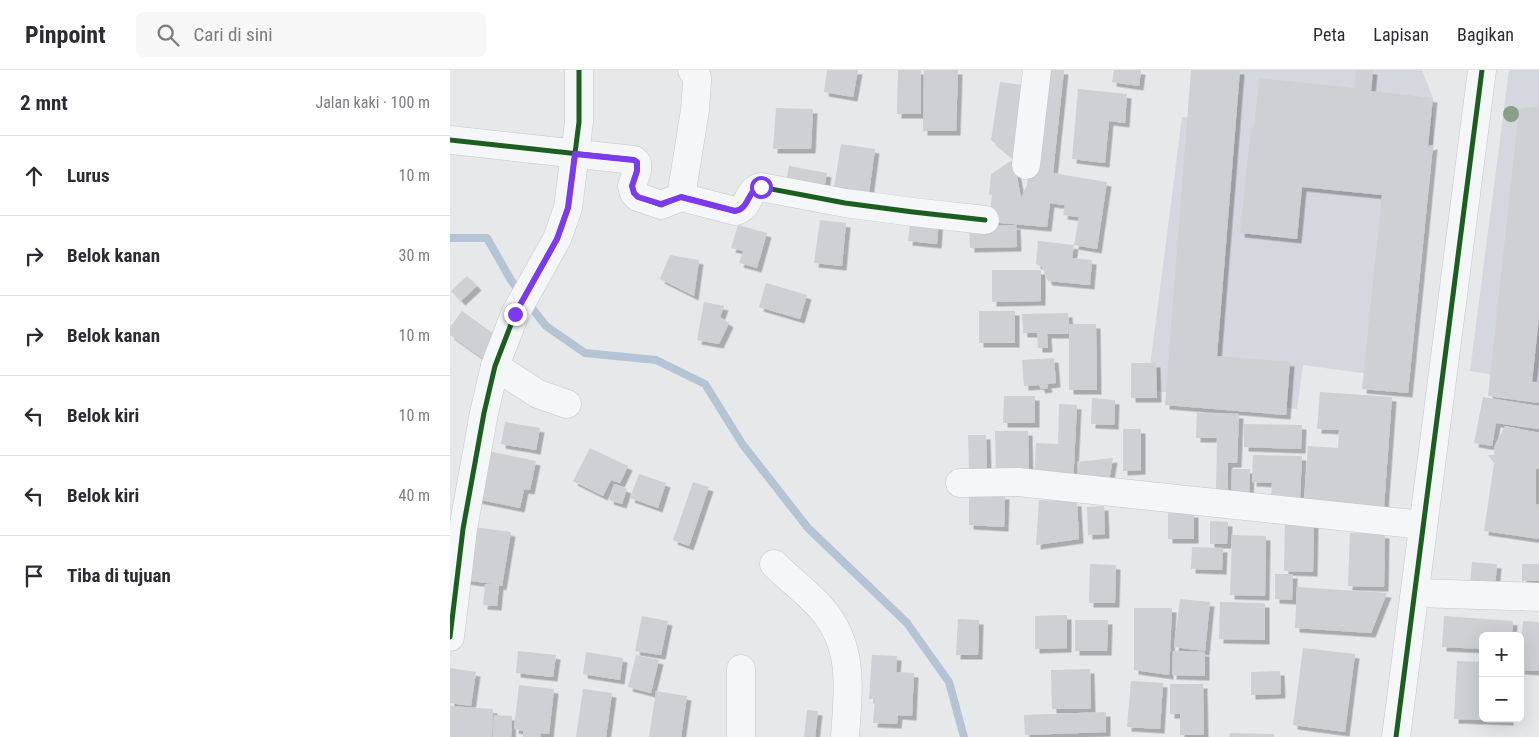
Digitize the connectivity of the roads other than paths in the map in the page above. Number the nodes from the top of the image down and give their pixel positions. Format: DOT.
graph roads {
  1 [pos="579,70"];
  2 [pos="692,70"];
  3 [pos="1037,70"];
  4 [pos="1482,70"];
  5 [pos="450,140"];
  6 [pos="575,154"];
  7 [pos="1026,165"];
  8 [pos="681,197"];
  9 [pos="985,220"];
  10 [pos="495,366"];
  11 [pos="567,404"];
  12 [pos="960,483"];
  13 [pos="1423,526"];
  14 [pos="774,564"];
  15 [pos="1415,593"];
  16 [pos="1539,597"];
  17 [pos="452,605"];
  18 [pos="450,637"];
  19 [pos="741,669"];
  20 [pos="741,737"];
  21 [pos="845,737"];
  22 [pos="1396,737"];
  1 -- 6 [label="street"];
  2 -- 8 [label="street"];
  3 -- 7 [label="street"];
  4 -- 13 [label="street"];
  5 -- 6 [label="street"];
  6 -- 8 [label="street"];
  6 -- 10 [label="street"];
  8 -- 9 [label="street"];
  10 -- 11 [label="street"];
  10 -- 17 [label="street"];
  12 -- 13 [label="street"];
  13 -- 15 [label="street"];
  14 -- 21 [label="street"];
  15 -- 16 [label="street"];
  15 -- 22 [label="street"];
  17 -- 18 [label="street"];
  19 -- 20 [label="street"];
}
